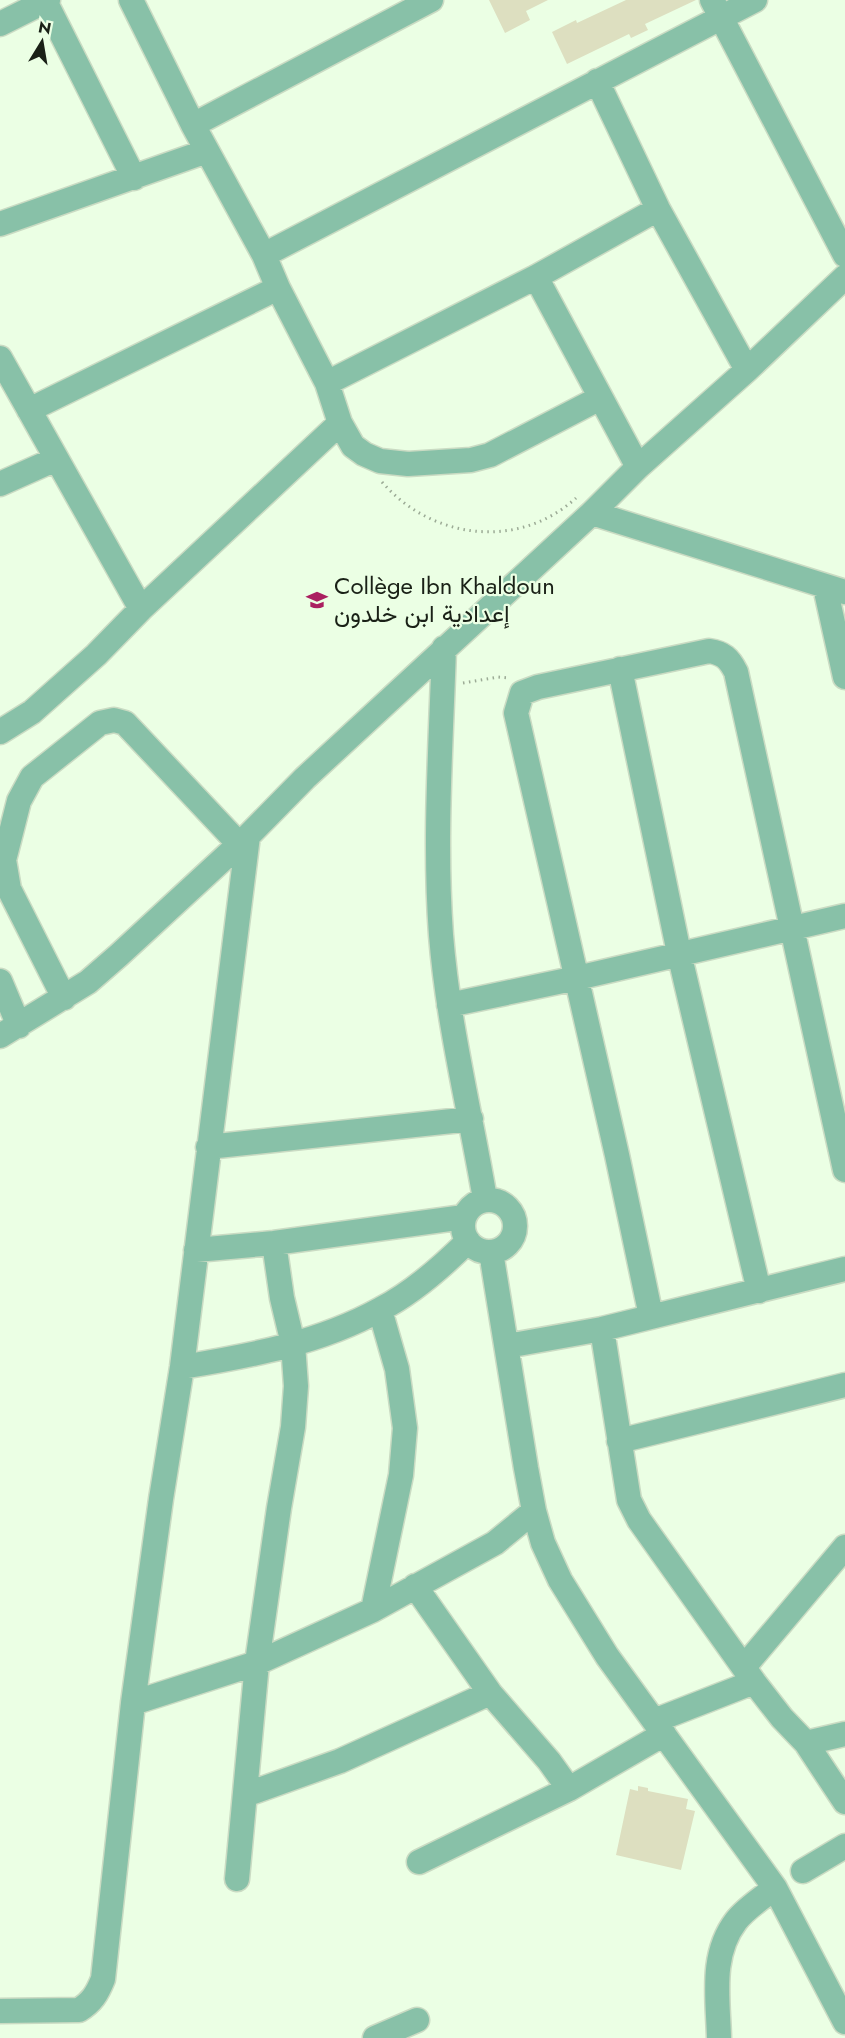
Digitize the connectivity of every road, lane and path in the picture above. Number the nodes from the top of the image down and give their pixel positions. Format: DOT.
graph roads {
  1 [pos="131,0"];
  2 [pos="431,0"];
  3 [pos="755,0"];
  4 [pos="47,1"];
  5 [pos="716,9"];
  6 [pos="0,24"];
  7 [pos="597,81"];
  8 [pos="193,125"];
  9 [pos="207,151"];
  10 [pos="134,178"];
  11 [pos="658,209"];
  12 [pos="0,224"];
  13 [pos="264,255"];
  14 [pos="845,255"];
  15 [pos="845,277"];
  16 [pos="536,278"];
  17 [pos="278,288"];
  18 [pos="0,358"];
  19 [pos="747,370"];
  20 [pos="327,383"];
  21 [pos="600,398"];
  22 [pos="28,410"];
  23 [pos="340,423"];
  24 [pos="364,454"];
  25 [pos="56,459"];
  26 [pos="638,467"];
  27 [pos="0,484"];
  28 [pos="585,505"];
  29 [pos="835,589"];
  30 [pos="141,609"];
  31 [pos="444,648"];
  32 [pos="620,669"];
  33 [pos="845,677"];
  34 [pos="443,687"];
  35 [pos="522,693"];
  36 [pos="0,732"];
  37 [pos="244,840"];
  38 [pos="845,916"];
  39 [pos="793,927"];
  40 [pos="679,954"];
  41 [pos="577,978"];
  42 [pos="0,981"];
  43 [pos="64,998"];
  44 [pos="449,1005"];
  45 [pos="10,1031"];
  46 [pos="471,1119"];
  47 [pos="208,1147"];
  48 [pos="845,1170"];
  49 [pos="485,1199"];
  50 [pos="464,1217"];
  51 [pos="468,1242"];
  52 [pos="274,1243"];
  53 [pos="196,1250"];
  54 [pos="491,1252"];
  55 [pos="845,1269"];
  56 [pos="759,1291"];
  57 [pos="380,1310"];
  58 [pos="651,1316"];
  59 [pos="602,1329"];
  60 [pos="293,1344"];
  61 [pos="507,1346"];
  62 [pos="182,1367"];
  63 [pos="845,1385"];
  64 [pos="619,1441"];
  65 [pos="534,1511"];
  66 [pos="845,1547"];
  67 [pos="415,1586"];
  68 [pos="373,1610"];
  69 [pos="257,1663"];
  70 [pos="749,1674"];
  71 [pos="490,1693"];
  72 [pos="134,1703"];
  73 [pos="659,1728"];
  74 [pos="845,1734"];
  75 [pos="806,1743"];
  76 [pos="569,1789"];
  77 [pos="245,1796"];
  78 [pos="845,1802"];
  79 [pos="845,1846"];
  80 [pos="419,1862"];
  81 [pos="803,1871"];
  82 [pos="237,1879"];
  83 [pos="775,1888"];
  84 [pos="0,2011"];
  85 [pos="417,2019"];
  86 [pos="845,2022"];
  87 [pos="375,2038"];
  88 [pos="719,2038"];
  1 -- 8 [label="street"];
  2 -- 8 [label="street"];
  3 -- 5 [label="street"];
  4 -- 6 [label="street"];
  4 -- 10 [label="street"];
  5 -- 7 [label="street"];
  5 -- 14 [label="street"];
  7 -- 11 [label="street"];
  7 -- 13 [label="street"];
  8 -- 9 [label="street"];
  9 -- 10 [label="street"];
  9 -- 13 [label="street"];
  10 -- 12 [label="street"];
  11 -- 16 [label="street"];
  11 -- 19 [label="street"];
  13 -- 17 [label="street"];
  15 -- 19 [label="street"];
  16 -- 20 [label="street"];
  16 -- 21 [label="street"];
  17 -- 20 [label="street"];
  17 -- 22 [label="street"];
  18 -- 22 [label="street"];
  19 -- 26 [label="street"];
  20 -- 23 [label="street"];
  21 -- 24 [label="street"];
  21 -- 26 [label="street"];
  22 -- 25 [label="street"];
  23 -- 24 [label="street"];
  23 -- 30 [label="street"];
  24 -- 28 [label="path"];
  25 -- 27 [label="street"];
  25 -- 30 [label="street"];
  26 -- 28 [label="street"];
  28 -- 29 [label="street"];
  28 -- 31 [label="street"];
  29 -- 33 [label="street"];
  30 -- 36 [label="street"];
  31 -- 34 [label="street"];
  31 -- 37 [label="street"];
  32 -- 35 [label="street"];
  32 -- 39 [label="street"];
  32 -- 40 [label="street"];
  34 -- 35 [label="path"];
  34 -- 44 [label="street"];
  35 -- 41 [label="street"];
  37 -- 43 [label="street"];
  37 -- 43 [label="street"];
  37 -- 47 [label="street"];
  38 -- 39 [label="street"];
  39 -- 40 [label="street"];
  39 -- 48 [label="street"];
  40 -- 41 [label="street"];
  40 -- 56 [label="street"];
  41 -- 44 [label="street"];
  41 -- 58 [label="street"];
  42 -- 45 [label="street"];
  43 -- 45 [label="street"];
  44 -- 46 [label="street"];
  46 -- 47 [label="street"];
  46 -- 49 [label="street"];
  47 -- 53 [label="street"];
  49 -- 50 [label="street"];
  49 -- 54 [label="street"];
  50 -- 51 [label="street"];
  50 -- 52 [label="street"];
  51 -- 54 [label="street"];
  51 -- 57 [label="street"];
  52 -- 53 [label="street"];
  52 -- 60 [label="street"];
  53 -- 62 [label="street"];
  54 -- 61 [label="street"];
  55 -- 56 [label="street"];
  56 -- 58 [label="street"];
  57 -- 60 [label="street"];
  57 -- 68 [label="street"];
  58 -- 59 [label="street"];
  59 -- 61 [label="street"];
  59 -- 64 [label="street"];
  60 -- 62 [label="street"];
  60 -- 69 [label="street"];
  61 -- 65 [label="street"];
  62 -- 72 [label="street"];
  63 -- 64 [label="street"];
  64 -- 70 [label="street"];
  65 -- 67 [label="street"];
  65 -- 73 [label="street"];
  66 -- 70 [label="street"];
  67 -- 68 [label="street"];
  67 -- 71 [label="street"];
  68 -- 69 [label="street"];
  69 -- 72 [label="street"];
  69 -- 77 [label="street"];
  70 -- 73 [label="street"];
  70 -- 75 [label="street"];
  71 -- 76 [label="street"];
  71 -- 77 [label="street"];
  72 -- 84 [label="street"];
  73 -- 76 [label="street"];
  73 -- 83 [label="street"];
  74 -- 75 [label="street"];
  75 -- 78 [label="street"];
  76 -- 80 [label="street"];
  77 -- 82 [label="street"];
  79 -- 81 [label="street"];
  83 -- 86 [label="street"];
  83 -- 88 [label="street"];
  85 -- 87 [label="street"];
}
